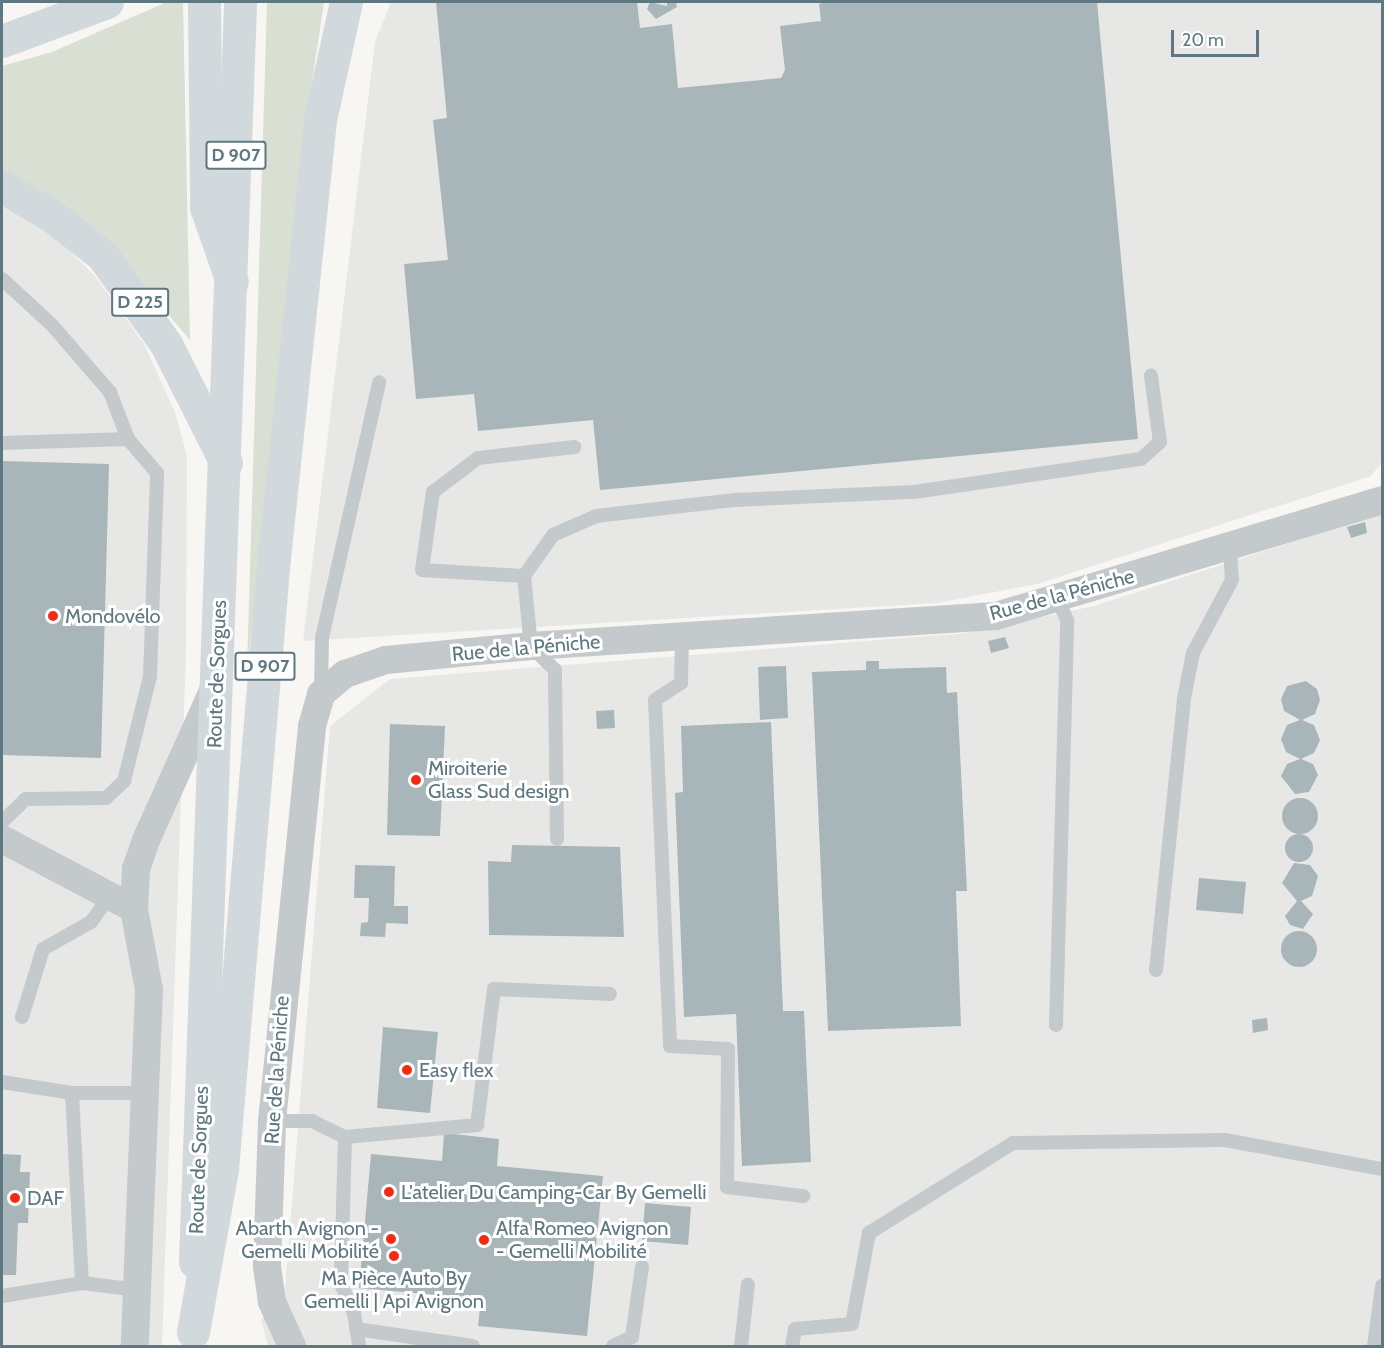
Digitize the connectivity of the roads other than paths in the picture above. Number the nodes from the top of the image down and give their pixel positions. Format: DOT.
graph roads {
  1 [pos="107,2"];
  2 [pos="204,2"];
  3 [pos="346,2"];
  4 [pos="240,15"];
  5 [pos="2,41"];
  6 [pos="2,187"];
  7 [pos="2,279"];
  8 [pos="232,282"];
  9 [pos="1151,376"];
  10 [pos="379,382"];
  11 [pos="128,439"];
  12 [pos="2,444"];
  13 [pos="574,447"];
  14 [pos="226,462"];
  15 [pos="1383,500"];
  16 [pos="1230,548"];
  17 [pos="524,576"];
  18 [pos="1057,598"];
  19 [pos="682,636"];
  20 [pos="531,646"];
  21 [pos="217,683"];
  22 [pos="321,694"];
  23 [pos="2,822"];
  24 [pos="557,839"];
  25 [pos="2,840"];
  26 [pos="122,903"];
  27 [pos="1156,970"];
  28 [pos="610,994"];
  29 [pos="22,1017"];
  30 [pos="1056,1025"];
  31 [pos="2,1082"];
  32 [pos="72,1093"];
  33 [pos="147,1093"];
  34 [pos="272,1121"];
  35 [pos="345,1137"];
  36 [pos="1383,1169"];
  37 [pos="803,1196"];
  38 [pos="642,1267"];
  39 [pos="82,1283"];
  40 [pos="748,1284"];
  41 [pos="1383,1286"];
  42 [pos="139,1290"];
  43 [pos="2,1296"];
  44 [pos="357,1329"];
  45 [pos="192,1339"];
  46 [pos="135,1347"];
  47 [pos="292,1347"];
  48 [pos="358,1347"];
  49 [pos="473,1347"];
  50 [pos="613,1347"];
  51 [pos="741,1347"];
  52 [pos="792,1347"];
  53 [pos="1374,1347"];
  1 -- 5 [label="main road"];
  2 -- 8 [label="main road, D 907"];
  3 -- 45 [label="main road, D 907"];
  4 -- 8 [label="main road, Route de Sorgues / D 907"];
  6 -- 14 [label="main road, D 225"];
  7 -- 11 [label="lane"];
  8 -- 14 [label="main road, Route de Sorgues / D 907"];
  9 -- 17 [label="lane"];
  10 -- 22 [label="lane"];
  11 -- 12 [label="lane"];
  11 -- 23 [label="lane"];
  13 -- 17 [label="lane"];
  14 -- 21 [label="main road, Route de Sorgues / D 907"];
  15 -- 16 [label="street, Rue de la Péniche"];
  16 -- 18 [label="street, Rue de la Péniche"];
  16 -- 27 [label="lane"];
  17 -- 20 [label="lane"];
  18 -- 19 [label="street, Rue de la Péniche"];
  18 -- 30 [label="lane"];
  19 -- 20 [label="street, Rue de la Péniche"];
  19 -- 37 [label="lane"];
  20 -- 22 [label="street, Rue de la Péniche"];
  20 -- 24 [label="lane"];
  21 -- 26 [label="street"];
  21 -- 45 [label="main road, Route de Sorgues / D 907"];
  22 -- 34 [label="street, Rue de la Péniche"];
  25 -- 26 [label="street"];
  26 -- 29 [label="lane"];
  26 -- 33 [label="street"];
  28 -- 35 [label="lane"];
  31 -- 32 [label="lane"];
  32 -- 33 [label="lane"];
  32 -- 39 [label="lane"];
  33 -- 42 [label="street"];
  34 -- 35 [label="lane"];
  34 -- 47 [label="street, Rue de la Péniche"];
  35 -- 44 [label="lane"];
  36 -- 52 [label="lane"];
  38 -- 50 [label="lane"];
  39 -- 42 [label="lane"];
  39 -- 43 [label="lane"];
  40 -- 51 [label="lane"];
  41 -- 53 [label="lane"];
  42 -- 46 [label="street"];
  44 -- 48 [label="lane"];
  44 -- 49 [label="lane"];
}
